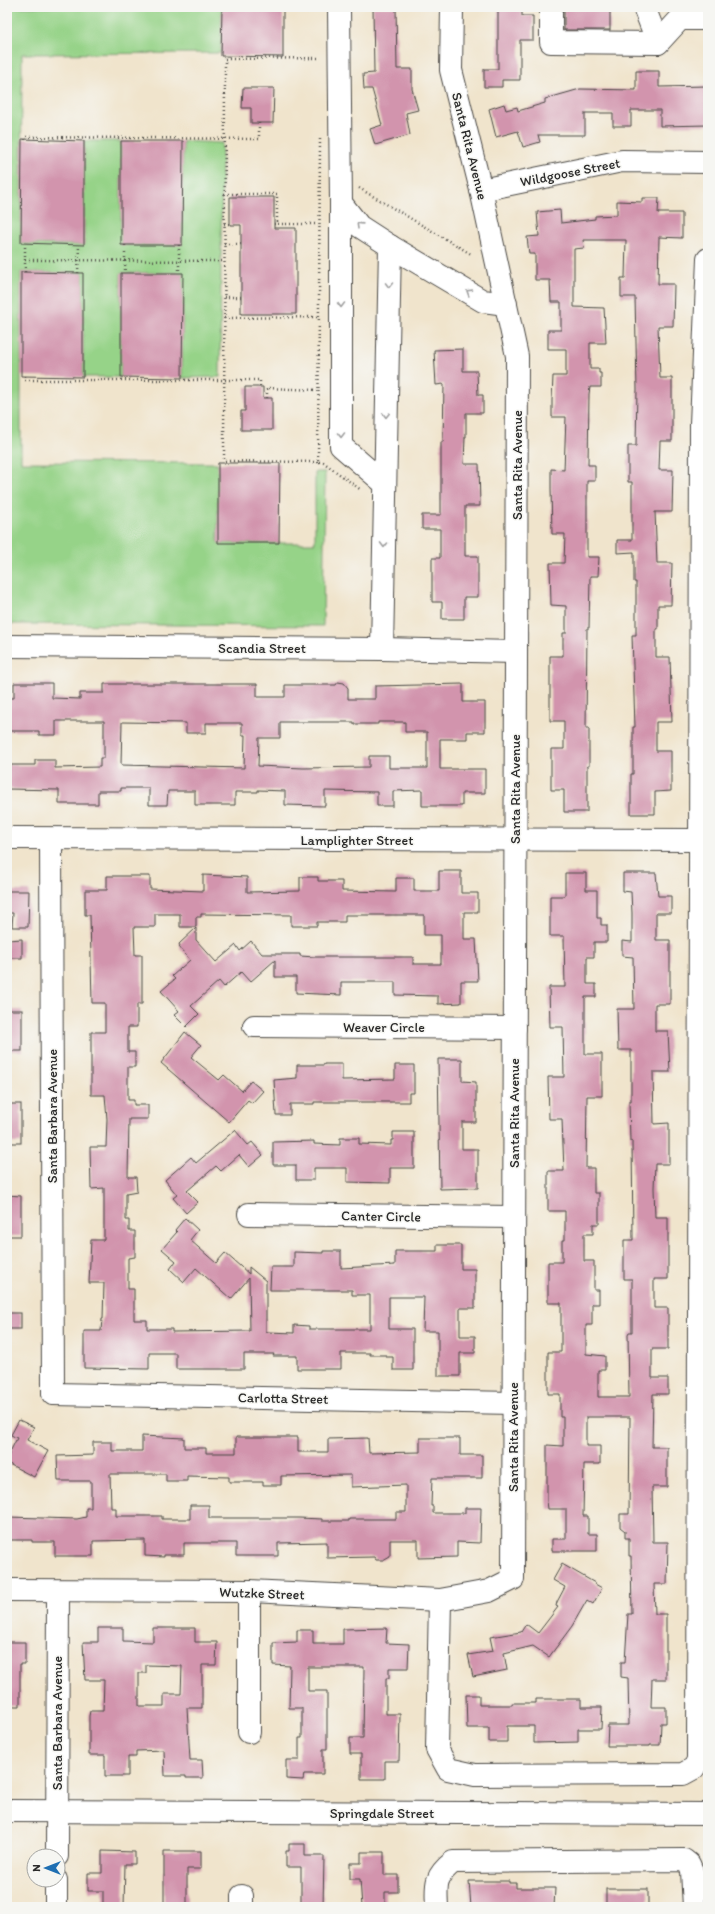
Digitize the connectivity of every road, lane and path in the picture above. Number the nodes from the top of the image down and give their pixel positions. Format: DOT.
graph roads {
  1 [pos="339,7"];
  2 [pos="452,7"];
  3 [pos="551,7"];
  4 [pos="644,7"];
  5 [pos="708,19"];
  6 [pos="658,43"];
  7 [pos="321,50"];
  8 [pos="259,123"];
  9 [pos="320,138"];
  10 [pos="225,139"];
  11 [pos="25,140"];
  12 [pos="708,162"];
  13 [pos="358,188"];
  14 [pos="481,190"];
  15 [pos="224,194"];
  16 [pos="341,203"];
  17 [pos="224,224"];
  18 [pos="230,224"];
  19 [pos="318,224"];
  20 [pos="25,244"];
  21 [pos="224,244"];
  22 [pos="241,244"];
  23 [pos="79,245"];
  24 [pos="125,245"];
  25 [pos="179,245"];
  26 [pos="390,246"];
  27 [pos="471,254"];
  28 [pos="708,259"];
  29 [pos="25,260"];
  30 [pos="79,260"];
  31 [pos="125,260"];
  32 [pos="179,261"];
  33 [pos="224,261"];
  34 [pos="25,272"];
  35 [pos="78,273"];
  36 [pos="125,273"];
  37 [pos="179,273"];
  38 [pos="224,297"];
  39 [pos="241,297"];
  40 [pos="506,304"];
  41 [pos="318,317"];
  42 [pos="224,318"];
  43 [pos="25,376"];
  44 [pos="224,380"];
  45 [pos="260,387"];
  46 [pos="317,390"];
  47 [pos="267,398"];
  48 [pos="318,462"];
  49 [pos="385,484"];
  50 [pos="365,493"];
  51 [pos="7,646"];
  52 [pos="382,649"];
  53 [pos="516,652"];
  54 [pos="7,838"];
  55 [pos="51,839"];
  56 [pos="515,840"];
  57 [pos="704,840"];
  58 [pos="254,1026"];
  59 [pos="515,1028"];
  60 [pos="249,1214"];
  61 [pos="514,1217"];
  62 [pos="53,1394"];
  63 [pos="513,1403"];
  64 [pos="513,1579"];
  65 [pos="7,1590"];
  66 [pos="58,1591"];
  67 [pos="249,1591"];
  68 [pos="440,1600"];
  69 [pos="249,1732"];
  70 [pos="57,1811"];
  71 [pos="7,1812"];
  72 [pos="708,1814"];
  73 [pos="57,1848"];
  74 [pos="56,1888"];
  75 [pos="56,1907"];
  76 [pos="437,1907"];
  77 [pos="694,1907"];
  1 -- 16 [label="street"];
  2 -- 14 [label="street, Santa Rita Avenue"];
  3 -- 6 [label="street"];
  4 -- 6 [label="street"];
  5 -- 6 [label="street"];
  7 -- 10 [label="path"];
  8 -- 10 [label="path"];
  9 -- 19 [label="path"];
  10 -- 11 [label="path"];
  10 -- 15 [label="path"];
  12 -- 14 [label="street, Wildgoose Street"];
  13 -- 27 [label="path"];
  14 -- 40 [label="street, Santa Rita Avenue"];
  15 -- 17 [label="path"];
  15 -- 19 [label="path"];
  26 -- 16 [label="street, one-way"];
  16 -- 49 [label="street, one-way"];
  17 -- 18 [label="path"];
  17 -- 21 [label="path"];
  19 -- 41 [label="path"];
  20 -- 29 [label="path"];
  21 -- 22 [label="path"];
  21 -- 33 [label="path"];
  23 -- 30 [label="path"];
  24 -- 31 [label="path"];
  25 -- 32 [label="path"];
  40 -- 26 [label="street, one-way"];
  26 -- 49 [label="street, one-way"];
  28 -- 57 [label="street"];
  29 -- 30 [label="path"];
  29 -- 34 [label="path"];
  30 -- 31 [label="path"];
  30 -- 35 [label="path"];
  31 -- 32 [label="path"];
  31 -- 36 [label="path"];
  32 -- 33 [label="path"];
  32 -- 37 [label="path"];
  33 -- 38 [label="path"];
  38 -- 39 [label="path"];
  38 -- 42 [label="path"];
  40 -- 53 [label="street, Santa Rita Avenue"];
  41 -- 42 [label="path"];
  41 -- 46 [label="path"];
  42 -- 44 [label="path"];
  43 -- 44 [label="path"];
  44 -- 45 [label="path"];
  44 -- 48 [label="path"];
  46 -- 47 [label="path"];
  46 -- 48 [label="path"];
  48 -- 50 [label="path"];
  49 -- 52 [label="street, one-way"];
  51 -- 52 [label="street, Scandia Street"];
  52 -- 53 [label="street, Scandia Street"];
  53 -- 56 [label="street, Santa Rita Avenue"];
  54 -- 55 [label="street, Lamplighter Street"];
  55 -- 56 [label="street, Lamplighter Street"];
  55 -- 62 [label="street, Santa Barbara Avenue"];
  56 -- 57 [label="street, Lamplighter Street"];
  56 -- 59 [label="street, Santa Rita Avenue"];
  57 -- 68 [label="street"];
  58 -- 59 [label="street, Weaver Circle"];
  59 -- 61 [label="street, Santa Rita Avenue"];
  60 -- 61 [label="street, Canter Circle"];
  61 -- 63 [label="street, Santa Rita Avenue"];
  62 -- 63 [label="street, Carlotta Street"];
  63 -- 64 [label="street, Santa Rita Avenue"];
  64 -- 68 [label="street, Wutzke Street"];
  65 -- 66 [label="street, Wutzke Street"];
  66 -- 67 [label="street, Wutzke Street"];
  66 -- 70 [label="street, Santa Barbara Avenue"];
  67 -- 68 [label="street, Wutzke Street"];
  67 -- 69 [label="street"];
  70 -- 71 [label="street, Springdale Street"];
  70 -- 72 [label="street, Springdale Street"];
  70 -- 73 [label="street, Santa Barbara Avenue"];
  74 -- 75 [label="street"];
  76 -- 77 [label="street"];
}
